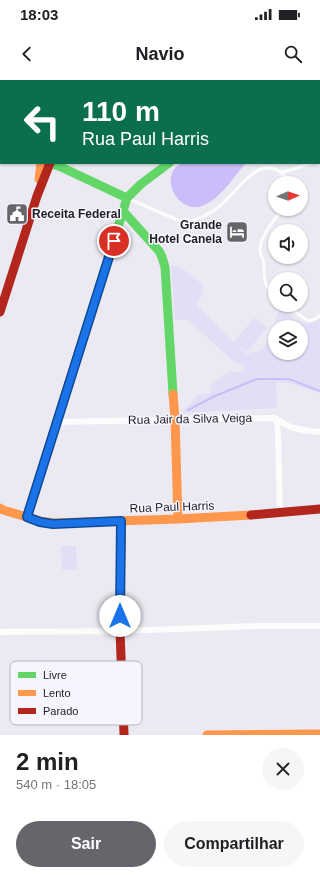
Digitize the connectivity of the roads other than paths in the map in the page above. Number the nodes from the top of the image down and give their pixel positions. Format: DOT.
graph roads {
  1 [pos="41,164"];
  2 [pos="50,164"];
  3 [pos="53,164"];
  4 [pos="168,164"];
  5 [pos="308,164"];
  6 [pos="280,172"];
  7 [pos="284,176"];
  8 [pos="37,196"];
  9 [pos="127,198"];
  10 [pos="123,211"];
  11 [pos="277,216"];
  12 [pos="268,289"];
  13 [pos="0,312"];
  14 [pos="296,312"];
  15 [pos="320,315"];
  16 [pos="274,418"];
  17 [pos="176,419"];
  18 [pos="56,422"];
  19 [pos="320,432"];
  20 [pos="320,509"];
  21 [pos="1,510"];
  22 [pos="280,514"];
  23 [pos="27,517"];
  24 [pos="178,519"];
  25 [pos="121,521"];
  26 [pos="320,626"];
  27 [pos="120,631"];
  28 [pos="0,632"];
  29 [pos="121,661"];
  30 [pos="320,734"];
  31 [pos="207,735"];
  32 [pos="262,735"];
  1 -- 8 [label="street"];
  2 -- 8 [label="street"];
  3 -- 9 [label="street"];
  4 -- 9 [label="street"];
  5 -- 6 [label="lane"];
  6 -- 7 [label="lane"];
  6 -- 9 [label="lane"];
  8 -- 13 [label="street"];
  9 -- 10 [label="street"];
  10 -- 17 [label="street"];
  10 -- 18 [label="street"];
  11 -- 12 [label="lane"];
  14 -- 15 [label="lane"];
  16 -- 17 [label="street, Rua Jair da Silva Veiga"];
  16 -- 19 [label="street, Rua Jair da Silva Veiga"];
  16 -- 22 [label="street"];
  17 -- 18 [label="street, Rua Jair da Silva Veiga"];
  17 -- 24 [label="street"];
  18 -- 23 [label="street"];
  20 -- 22 [label="street, Rua Paul Harris"];
  21 -- 23 [label="street, Rua Paul Harris"];
  22 -- 24 [label="street, Rua Paul Harris"];
  23 -- 25 [label="street, Rua Paul Harris"];
  24 -- 25 [label="street, Rua Paul Harris"];
  25 -- 27 [label="street"];
  26 -- 27 [label="street"];
  27 -- 28 [label="street"];
  27 -- 29 [label="street"];
  30 -- 32 [label="street"];
  31 -- 32 [label="street"];
}
